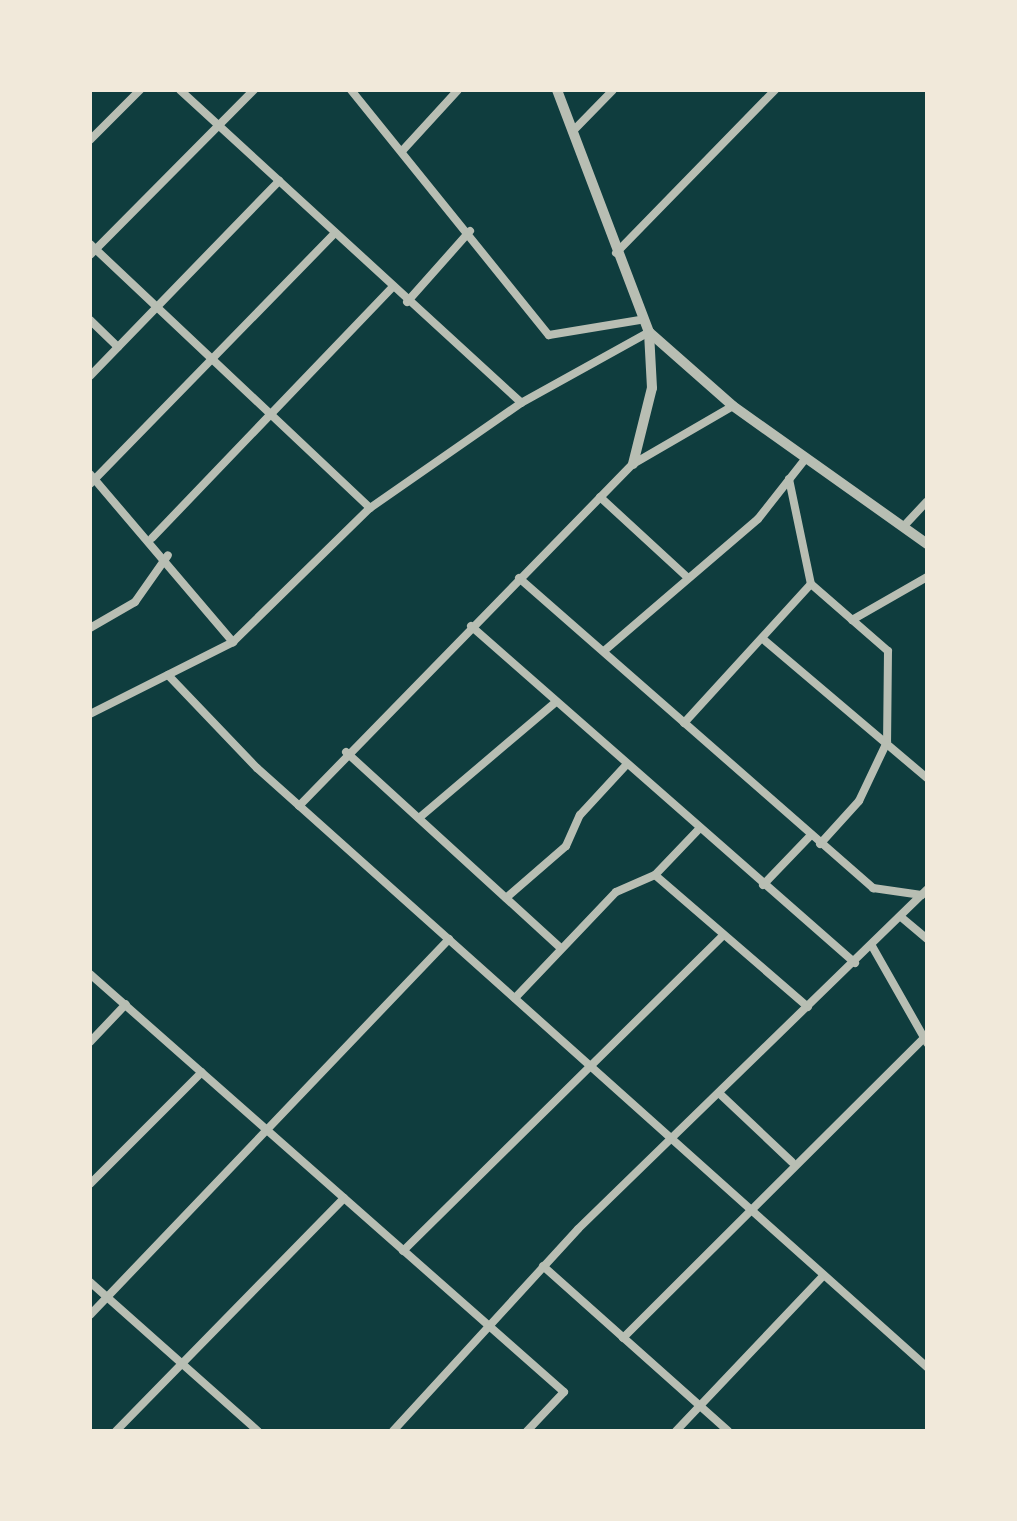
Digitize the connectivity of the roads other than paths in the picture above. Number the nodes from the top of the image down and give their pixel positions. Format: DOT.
graph roads {
  1 [pos="140,90"];
  2 [pos="180,90"];
  3 [pos="254,90"];
  4 [pos="351,90"];
  5 [pos="458,90"];
  6 [pos="557,90"];
  7 [pos="614,90"];
  8 [pos="775,90"];
  9 [pos="218,125"];
  10 [pos="572,131"];
  11 [pos="90,140"];
  12 [pos="403,150"];
  13 [pos="279,180"];
  14 [pos="470,231"];
  15 [pos="335,233"];
  16 [pos="92,249"];
  17 [pos="616,253"];
  18 [pos="392,288"];
  19 [pos="407,302"];
  20 [pos="157,307"];
  21 [pos="90,320"];
  22 [pos="640,320"];
  23 [pos="649,332"];
  24 [pos="118,347"];
  25 [pos="213,360"];
  26 [pos="90,376"];
  27 [pos="521,403"];
  28 [pos="733,406"];
  29 [pos="273,418"];
  30 [pos="806,458"];
  31 [pos="633,464"];
  32 [pos="92,479"];
  33 [pos="789,480"];
  34 [pos="600,497"];
  35 [pos="927,501"];
  36 [pos="370,508"];
  37 [pos="904,527"];
  38 [pos="152,538"];
  39 [pos="927,544"];
  40 [pos="168,556"];
  41 [pos="927,576"];
  42 [pos="687,577"];
  43 [pos="519,578"];
  44 [pos="811,584"];
  45 [pos="852,620"];
  46 [pos="470,626"];
  47 [pos="90,628"];
  48 [pos="763,639"];
  49 [pos="232,642"];
  50 [pos="604,652"];
  51 [pos="168,675"];
  52 [pos="556,702"];
  53 [pos="90,714"];
  54 [pos="684,723"];
  55 [pos="887,742"];
  56 [pos="346,752"];
  57 [pos="626,764"];
  58 [pos="927,778"];
  59 [pos="298,806"];
  60 [pos="419,818"];
  61 [pos="699,829"];
  62 [pos="810,836"];
  63 [pos="820,844"];
  64 [pos="654,875"];
  65 [pos="763,885"];
  66 [pos="924,892"];
  67 [pos="506,898"];
  68 [pos="901,917"];
  69 [pos="724,935"];
  70 [pos="450,939"];
  71 [pos="927,939"];
  72 [pos="872,946"];
  73 [pos="561,948"];
  74 [pos="855,963"];
  75 [pos="90,974"];
  76 [pos="515,998"];
  77 [pos="126,1004"];
  78 [pos="808,1007"];
  79 [pos="90,1042"];
  80 [pos="925,1042"];
  81 [pos="591,1068"];
  82 [pos="202,1072"];
  83 [pos="720,1094"];
  84 [pos="268,1130"];
  85 [pos="671,1142"];
  86 [pos="792,1162"];
  87 [pos="90,1184"];
  88 [pos="344,1198"];
  89 [pos="747,1209"];
  90 [pos="403,1252"];
  91 [pos="542,1266"];
  92 [pos="823,1276"];
  93 [pos="90,1282"];
  94 [pos="107,1298"];
  95 [pos="90,1314"];
  96 [pos="488,1327"];
  97 [pos="623,1338"];
  98 [pos="180,1362"];
  99 [pos="927,1367"];
  100 [pos="700,1406"];
  101 [pos="256,1430"];
  102 [pos="116,1431"];
  103 [pos="393,1431"];
  104 [pos="527,1431"];
  105 [pos="676,1431"];
  106 [pos="728,1431"];
  1 -- 11 [label="street"];
  2 -- 9 [label="street"];
  3 -- 9 [label="street"];
  4 -- 12 [label="street"];
  5 -- 12 [label="street"];
  6 -- 10 [label="street"];
  7 -- 10 [label="street"];
  8 -- 17 [label="street"];
  9 -- 13 [label="street"];
  9 -- 16 [label="street"];
  10 -- 17 [label="street"];
  12 -- 14 [label="street"];
  13 -- 15 [label="street"];
  13 -- 20 [label="street"];
  14 -- 19 [label="street"];
  14 -- 22 [label="street"];
  15 -- 18 [label="street"];
  15 -- 25 [label="street"];
  16 -- 20 [label="street"];
  17 -- 22 [label="street"];
  18 -- 19 [label="street"];
  18 -- 29 [label="street"];
  19 -- 27 [label="street"];
  20 -- 24 [label="street"];
  20 -- 25 [label="street"];
  21 -- 24 [label="street"];
  22 -- 23 [label="street"];
  23 -- 27 [label="street"];
  23 -- 28 [label="street"];
  23 -- 31 [label="street"];
  24 -- 26 [label="street"];
  25 -- 29 [label="street"];
  25 -- 32 [label="street"];
  27 -- 36 [label="street"];
  28 -- 30 [label="street"];
  28 -- 31 [label="street"];
  29 -- 36 [label="street"];
  29 -- 38 [label="street"];
  30 -- 33 [label="street"];
  30 -- 37 [label="street"];
  31 -- 34 [label="street"];
  32 -- 38 [label="street"];
  33 -- 42 [label="street"];
  33 -- 44 [label="street"];
  34 -- 42 [label="street"];
  34 -- 43 [label="street"];
  35 -- 37 [label="street"];
  36 -- 49 [label="street"];
  37 -- 39 [label="street"];
  38 -- 40 [label="street"];
  40 -- 47 [label="street"];
  40 -- 49 [label="street"];
  41 -- 45 [label="street"];
  42 -- 50 [label="street"];
  43 -- 46 [label="street"];
  43 -- 50 [label="street"];
  44 -- 45 [label="street"];
  44 -- 48 [label="street"];
  45 -- 55 [label="street"];
  46 -- 52 [label="street"];
  46 -- 56 [label="street"];
  48 -- 54 [label="street"];
  48 -- 55 [label="street"];
  49 -- 51 [label="street"];
  50 -- 54 [label="street"];
  51 -- 53 [label="street"];
  51 -- 59 [label="street"];
  52 -- 57 [label="street"];
  52 -- 60 [label="street"];
  54 -- 62 [label="street"];
  55 -- 58 [label="street"];
  55 -- 63 [label="street"];
  56 -- 59 [label="street"];
  56 -- 60 [label="street"];
  57 -- 61 [label="street"];
  57 -- 67 [label="street"];
  59 -- 70 [label="street"];
  60 -- 67 [label="street"];
  61 -- 64 [label="street"];
  61 -- 65 [label="street"];
  62 -- 63 [label="street"];
  62 -- 65 [label="street"];
  63 -- 66 [label="street"];
  64 -- 69 [label="street"];
  64 -- 73 [label="street"];
  65 -- 74 [label="street"];
  66 -- 68 [label="street"];
  67 -- 73 [label="street"];
  68 -- 71 [label="street"];
  68 -- 72 [label="street"];
  69 -- 78 [label="street"];
  69 -- 81 [label="street"];
  70 -- 76 [label="street"];
  70 -- 84 [label="street"];
  72 -- 74 [label="street"];
  72 -- 80 [label="street"];
  73 -- 76 [label="street"];
  74 -- 78 [label="street"];
  75 -- 77 [label="street"];
  76 -- 81 [label="street"];
  77 -- 79 [label="street"];
  77 -- 82 [label="street"];
  78 -- 83 [label="street"];
  80 -- 86 [label="street"];
  81 -- 85 [label="street"];
  81 -- 90 [label="street"];
  82 -- 84 [label="street"];
  82 -- 87 [label="street"];
  83 -- 85 [label="street"];
  83 -- 86 [label="street"];
  84 -- 88 [label="street"];
  84 -- 94 [label="street"];
  85 -- 89 [label="street"];
  85 -- 91 [label="street"];
  86 -- 89 [label="street"];
  88 -- 90 [label="street"];
  88 -- 98 [label="street"];
  89 -- 92 [label="street"];
  89 -- 97 [label="street"];
  90 -- 96 [label="street"];
  91 -- 96 [label="street"];
  91 -- 97 [label="street"];
  92 -- 99 [label="street"];
  92 -- 100 [label="street"];
  93 -- 94 [label="street"];
  94 -- 95 [label="street"];
  94 -- 98 [label="street"];
  96 -- 103 [label="street"];
  96 -- 104 [label="street"];
  97 -- 100 [label="street"];
  98 -- 101 [label="street"];
  98 -- 102 [label="street"];
  100 -- 105 [label="street"];
  100 -- 106 [label="street"];
}
